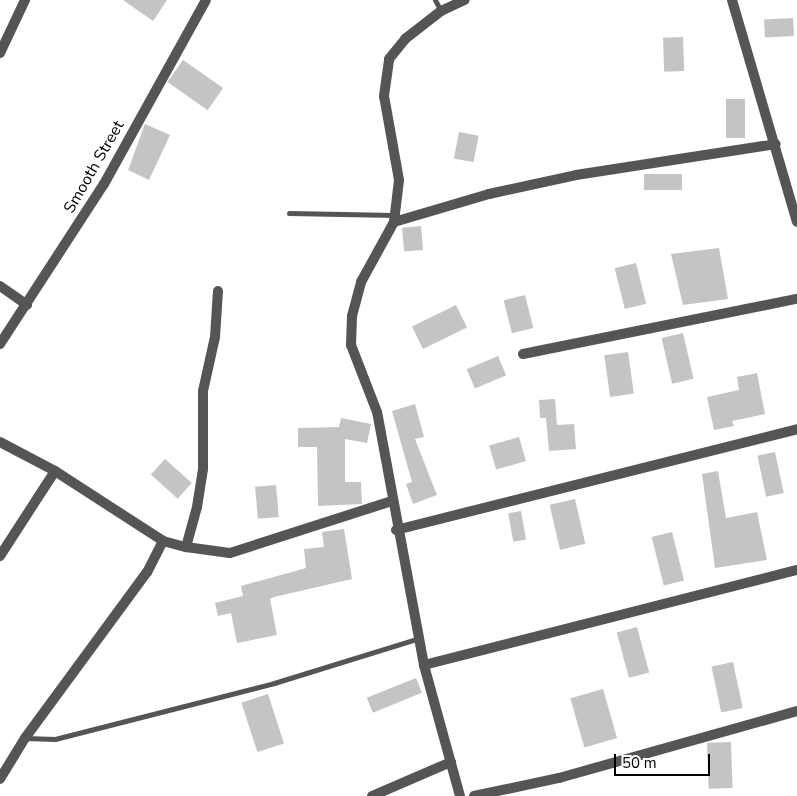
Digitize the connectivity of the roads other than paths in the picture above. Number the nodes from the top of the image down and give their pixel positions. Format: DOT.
graph roads {
  1 [pos="25,0"];
  2 [pos="206,0"];
  3 [pos="436,0"];
  4 [pos="465,0"];
  5 [pos="732,0"];
  6 [pos="441,11"];
  7 [pos="0,53"];
  8 [pos="776,144"];
  9 [pos="289,213"];
  10 [pos="394,219"];
  11 [pos="797,222"];
  12 [pos="0,286"];
  13 [pos="218,291"];
  14 [pos="797,299"];
  15 [pos="27,305"];
  16 [pos="0,344"];
  17 [pos="523,354"];
  18 [pos="797,429"];
  19 [pos="0,442"];
  20 [pos="56,471"];
  21 [pos="392,501"];
  22 [pos="396,530"];
  23 [pos="162,540"];
  24 [pos="186,547"];
  25 [pos="0,556"];
  26 [pos="797,570"];
  27 [pos="418,638"];
  28 [pos="424,666"];
  29 [pos="797,711"];
  30 [pos="25,738"];
  31 [pos="451,762"];
  32 [pos="0,779"];
  33 [pos="372,796"];
  34 [pos="460,796"];
  35 [pos="474,796"];
  1 -- 7 [label="street"];
  2 -- 15 [label="street, Smooth Street"];
  3 -- 6 [label="lane"];
  4 -- 6 [label="street"];
  5 -- 8 [label="street"];
  6 -- 10 [label="street"];
  8 -- 10 [label="street"];
  8 -- 11 [label="street"];
  9 -- 10 [label="lane"];
  10 -- 21 [label="street"];
  12 -- 15 [label="street"];
  13 -- 24 [label="street"];
  14 -- 17 [label="street"];
  15 -- 16 [label="street, Smooth Street"];
  18 -- 22 [label="street"];
  19 -- 20 [label="street"];
  20 -- 23 [label="street"];
  20 -- 25 [label="street"];
  21 -- 22 [label="street"];
  21 -- 24 [label="street"];
  22 -- 27 [label="street"];
  23 -- 24 [label="street"];
  23 -- 30 [label="street"];
  26 -- 28 [label="street"];
  27 -- 28 [label="street"];
  27 -- 30 [label="lane"];
  28 -- 31 [label="street"];
  29 -- 35 [label="street"];
  30 -- 32 [label="street"];
  31 -- 33 [label="street"];
  31 -- 34 [label="street"];
}
